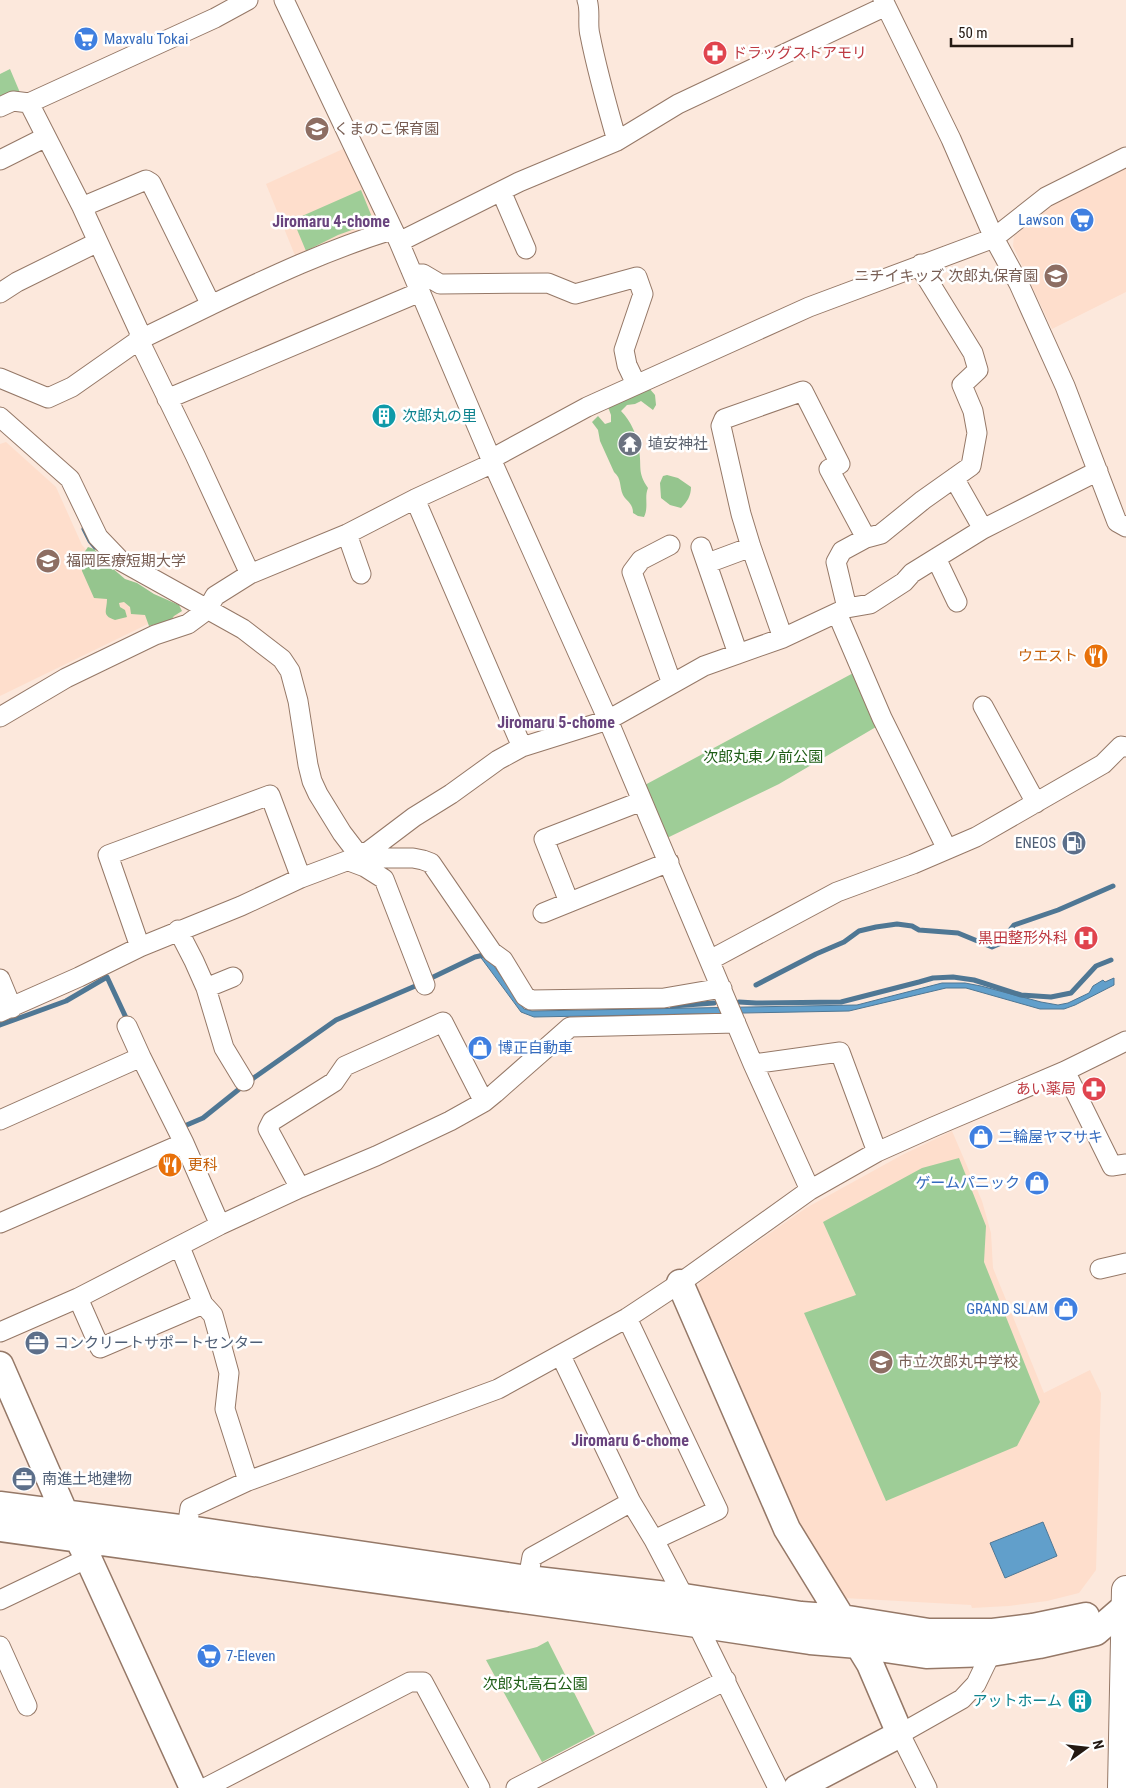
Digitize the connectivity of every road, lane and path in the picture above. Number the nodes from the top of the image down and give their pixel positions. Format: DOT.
graph roads {
  1 [pos="248,0"];
  2 [pos="284,0"];
  3 [pos="587,0"];
  4 [pos="884,3"];
  5 [pos="16,104"];
  6 [pos="46,137"];
  7 [pos="618,142"];
  8 [pos="1126,157"];
  9 [pos="0,160"];
  10 [pos="501,191"];
  11 [pos="82,207"];
  12 [pos="395,236"];
  13 [pos="994,238"];
  14 [pos="98,242"];
  15 [pos="526,249"];
  16 [pos="921,264"];
  17 [pos="412,273"];
  18 [pos="420,292"];
  19 [pos="0,293"];
  20 [pos="211,305"];
  21 [pos="139,340"];
  22 [pos="7,376"];
  23 [pos="636,384"];
  24 [pos="167,399"];
  25 [pos="0,417"];
  26 [pos="492,461"];
  27 [pos="1098,471"];
  28 [pos="954,478"];
  29 [pos="415,498"];
  30 [pos="1126,527"];
  31 [pos="983,529"];
  32 [pos="347,534"];
  33 [pos="866,538"];
  34 [pos="670,545"];
  35 [pos="751,547"];
  36 [pos="936,558"];
  37 [pos="250,574"];
  38 [pos="360,574"];
  39 [pos="957,602"];
  40 [pos="207,610"];
  41 [pos="842,610"];
  42 [pos="783,638"];
  43 [pos="738,654"];
  44 [pos="672,684"];
  45 [pos="983,706"];
  46 [pos="0,717"];
  47 [pos="608,720"];
  48 [pos="522,747"];
  49 [pos="1126,748"];
  50 [pos="642,801"];
  51 [pos="1036,803"];
  52 [pos="947,849"];
  53 [pos="357,858"];
  54 [pos="669,862"];
  55 [pos="301,878"];
  56 [pos="569,902"];
  57 [pos="542,913"];
  58 [pos="178,930"];
  59 [pos="140,947"];
  60 [pos="710,960"];
  61 [pos="233,976"];
  62 [pos="0,979"];
  63 [pos="425,984"];
  64 [pos="206,988"];
  65 [pos="722,988"];
  66 [pos="6,1010"];
  67 [pos="736,1023"];
  68 [pos="126,1026"];
  69 [pos="1126,1041"];
  70 [pos="141,1057"];
  71 [pos="753,1064"];
  72 [pos="1065,1071"];
  73 [pos="244,1080"];
  74 [pos="484,1102"];
  75 [pos="0,1120"];
  76 [pos="184,1143"];
  77 [pos="877,1152"];
  78 [pos="1126,1164"];
  79 [pos="300,1188"];
  80 [pos="810,1190"];
  81 [pos="0,1223"];
  82 [pos="220,1226"];
  83 [pos="180,1247"];
  84 [pos="1126,1263"];
  85 [pos="1100,1269"];
  86 [pos="680,1283"];
  87 [pos="78,1298"];
  88 [pos="203,1304"];
  89 [pos="627,1318"];
  90 [pos="0,1332"];
  91 [pos="561,1356"];
  92 [pos="0,1364"];
  93 [pos="248,1481"];
  94 [pos="631,1502"];
  95 [pos="0,1505"];
  96 [pos="66,1514"];
  97 [pos="0,1528"];
  98 [pos="187,1530"];
  99 [pos="654,1540"];
  100 [pos="82,1548"];
  101 [pos="528,1579"];
  102 [pos="1126,1590"];
  103 [pos="684,1597"];
  104 [pos="0,1600"];
  105 [pos="1126,1606"];
  106 [pos="842,1618"];
  107 [pos="697,1624"];
  108 [pos="858,1645"];
  109 [pos="0,1646"];
  110 [pos="991,1653"];
  111 [pos="726,1680"];
  112 [pos="27,1706"];
  113 [pos="900,1734"];
  114 [pos="1126,1779"];
  115 [pos="192,1788"];
  116 [pos="204,1788"];
  117 [pos="480,1788"];
  118 [pos="516,1788"];
  119 [pos="778,1788"];
  120 [pos="797,1788"];
  121 [pos="927,1788"];
  122 [pos="1124,1788"];
  1 -- 5 [label="street"];
  2 -- 12 [label="street"];
  3 -- 7 [label="street"];
  4 -- 7 [label="street"];
  4 -- 13 [label="street"];
  5 -- 6 [label="street"];
  6 -- 9 [label="street"];
  6 -- 11 [label="street"];
  7 -- 10 [label="street"];
  8 -- 13 [label="street"];
  10 -- 12 [label="street"];
  10 -- 15 [label="street"];
  11 -- 14 [label="street"];
  11 -- 20 [label="street"];
  12 -- 17 [label="street"];
  12 -- 20 [label="street"];
  13 -- 16 [label="street"];
  13 -- 27 [label="street"];
  14 -- 19 [label="street"];
  14 -- 21 [label="street"];
  16 -- 23 [label="street"];
  16 -- 28 [label="street"];
  17 -- 18 [label="street"];
  17 -- 23 [label="street"];
  18 -- 24 [label="street"];
  18 -- 26 [label="street"];
  20 -- 21 [label="street"];
  21 -- 22 [label="street"];
  21 -- 24 [label="street"];
  23 -- 26 [label="street"];
  24 -- 37 [label="street"];
  25 -- 40 [label="street"];
  26 -- 29 [label="street"];
  26 -- 47 [label="street"];
  27 -- 30 [label="street"];
  27 -- 31 [label="street"];
  28 -- 31 [label="street"];
  28 -- 33 [label="street"];
  29 -- 32 [label="street"];
  29 -- 48 [label="street"];
  31 -- 36 [label="street"];
  32 -- 37 [label="street"];
  32 -- 38 [label="street"];
  33 -- 35 [label="street"];
  33 -- 41 [label="street"];
  34 -- 44 [label="street"];
  35 -- 42 [label="street"];
  35 -- 43 [label="street"];
  36 -- 39 [label="street"];
  36 -- 41 [label="street"];
  37 -- 40 [label="street"];
  40 -- 46 [label="street"];
  40 -- 53 [label="street"];
  41 -- 42 [label="street"];
  41 -- 52 [label="street"];
  42 -- 43 [label="street"];
  43 -- 44 [label="street"];
  44 -- 47 [label="street"];
  45 -- 51 [label="street"];
  47 -- 48 [label="street"];
  47 -- 50 [label="street"];
  48 -- 53 [label="street"];
  49 -- 51 [label="street"];
  50 -- 54 [label="street"];
  50 -- 56 [label="street"];
  51 -- 52 [label="street"];
  52 -- 60 [label="street"];
  53 -- 55 [label="street"];
  53 -- 63 [label="street"];
  53 -- 65 [label="street"];
  54 -- 56 [label="street"];
  54 -- 60 [label="street"];
  55 -- 58 [label="street"];
  55 -- 59 [label="street"];
  56 -- 57 [label="street"];
  58 -- 59 [label="street"];
  58 -- 64 [label="street"];
  59 -- 66 [label="street"];
  60 -- 65 [label="street"];
  61 -- 64 [label="street"];
  62 -- 66 [label="street"];
  64 -- 73 [label="street"];
  65 -- 67 [label="street"];
  67 -- 71 [label="street"];
  67 -- 74 [label="street"];
  68 -- 70 [label="street"];
  69 -- 72 [label="street"];
  70 -- 75 [label="street"];
  70 -- 76 [label="street"];
  71 -- 77 [label="street"];
  71 -- 80 [label="street"];
  72 -- 77 [label="street"];
  72 -- 78 [label="street"];
  74 -- 79 [label="street"];
  74 -- 79 [label="street"];
  76 -- 81 [label="street"];
  76 -- 82 [label="street"];
  77 -- 80 [label="street"];
  79 -- 82 [label="street"];
  80 -- 86 [label="street"];
  82 -- 83 [label="street"];
  83 -- 87 [label="street"];
  83 -- 88 [label="street"];
  84 -- 85 [label="street"];
  86 -- 89 [label="street"];
  86 -- 106 [label="street"];
  87 -- 88 [label="street"];
  87 -- 90 [label="street"];
  88 -- 93 [label="street"];
  89 -- 91 [label="street"];
  89 -- 99 [label="street"];
  91 -- 93 [label="street"];
  91 -- 94 [label="street"];
  92 -- 96 [label="street"];
  93 -- 98 [label="street"];
  94 -- 99 [label="street"];
  94 -- 101 [label="street"];
  95 -- 96 [label="street"];
  96 -- 98 [label="street"];
  96 -- 100 [label="street"];
  97 -- 100 [label="street"];
  98 -- 101 [label="street"];
  99 -- 103 [label="street"];
  100 -- 104 [label="street"];
  100 -- 107 [label="street"];
  100 -- 115 [label="street"];
  101 -- 103 [label="street"];
  102 -- 105 [label="highway"];
  103 -- 106 [label="street"];
  105 -- 106 [label="street"];
  105 -- 110 [label="street"];
  105 -- 122 [label="highway"];
  106 -- 108 [label="street"];
  107 -- 108 [label="street"];
  107 -- 111 [label="street"];
  108 -- 110 [label="street"];
  108 -- 113 [label="street"];
  109 -- 112 [label="street"];
  110 -- 113 [label="street"];
  111 -- 118 [label="street"];
  111 -- 119 [label="street"];
  113 -- 120 [label="street"];
  113 -- 121 [label="street"];
  114 -- 122 [label="highway"];
  116 -- 117 [label="street"];
}
